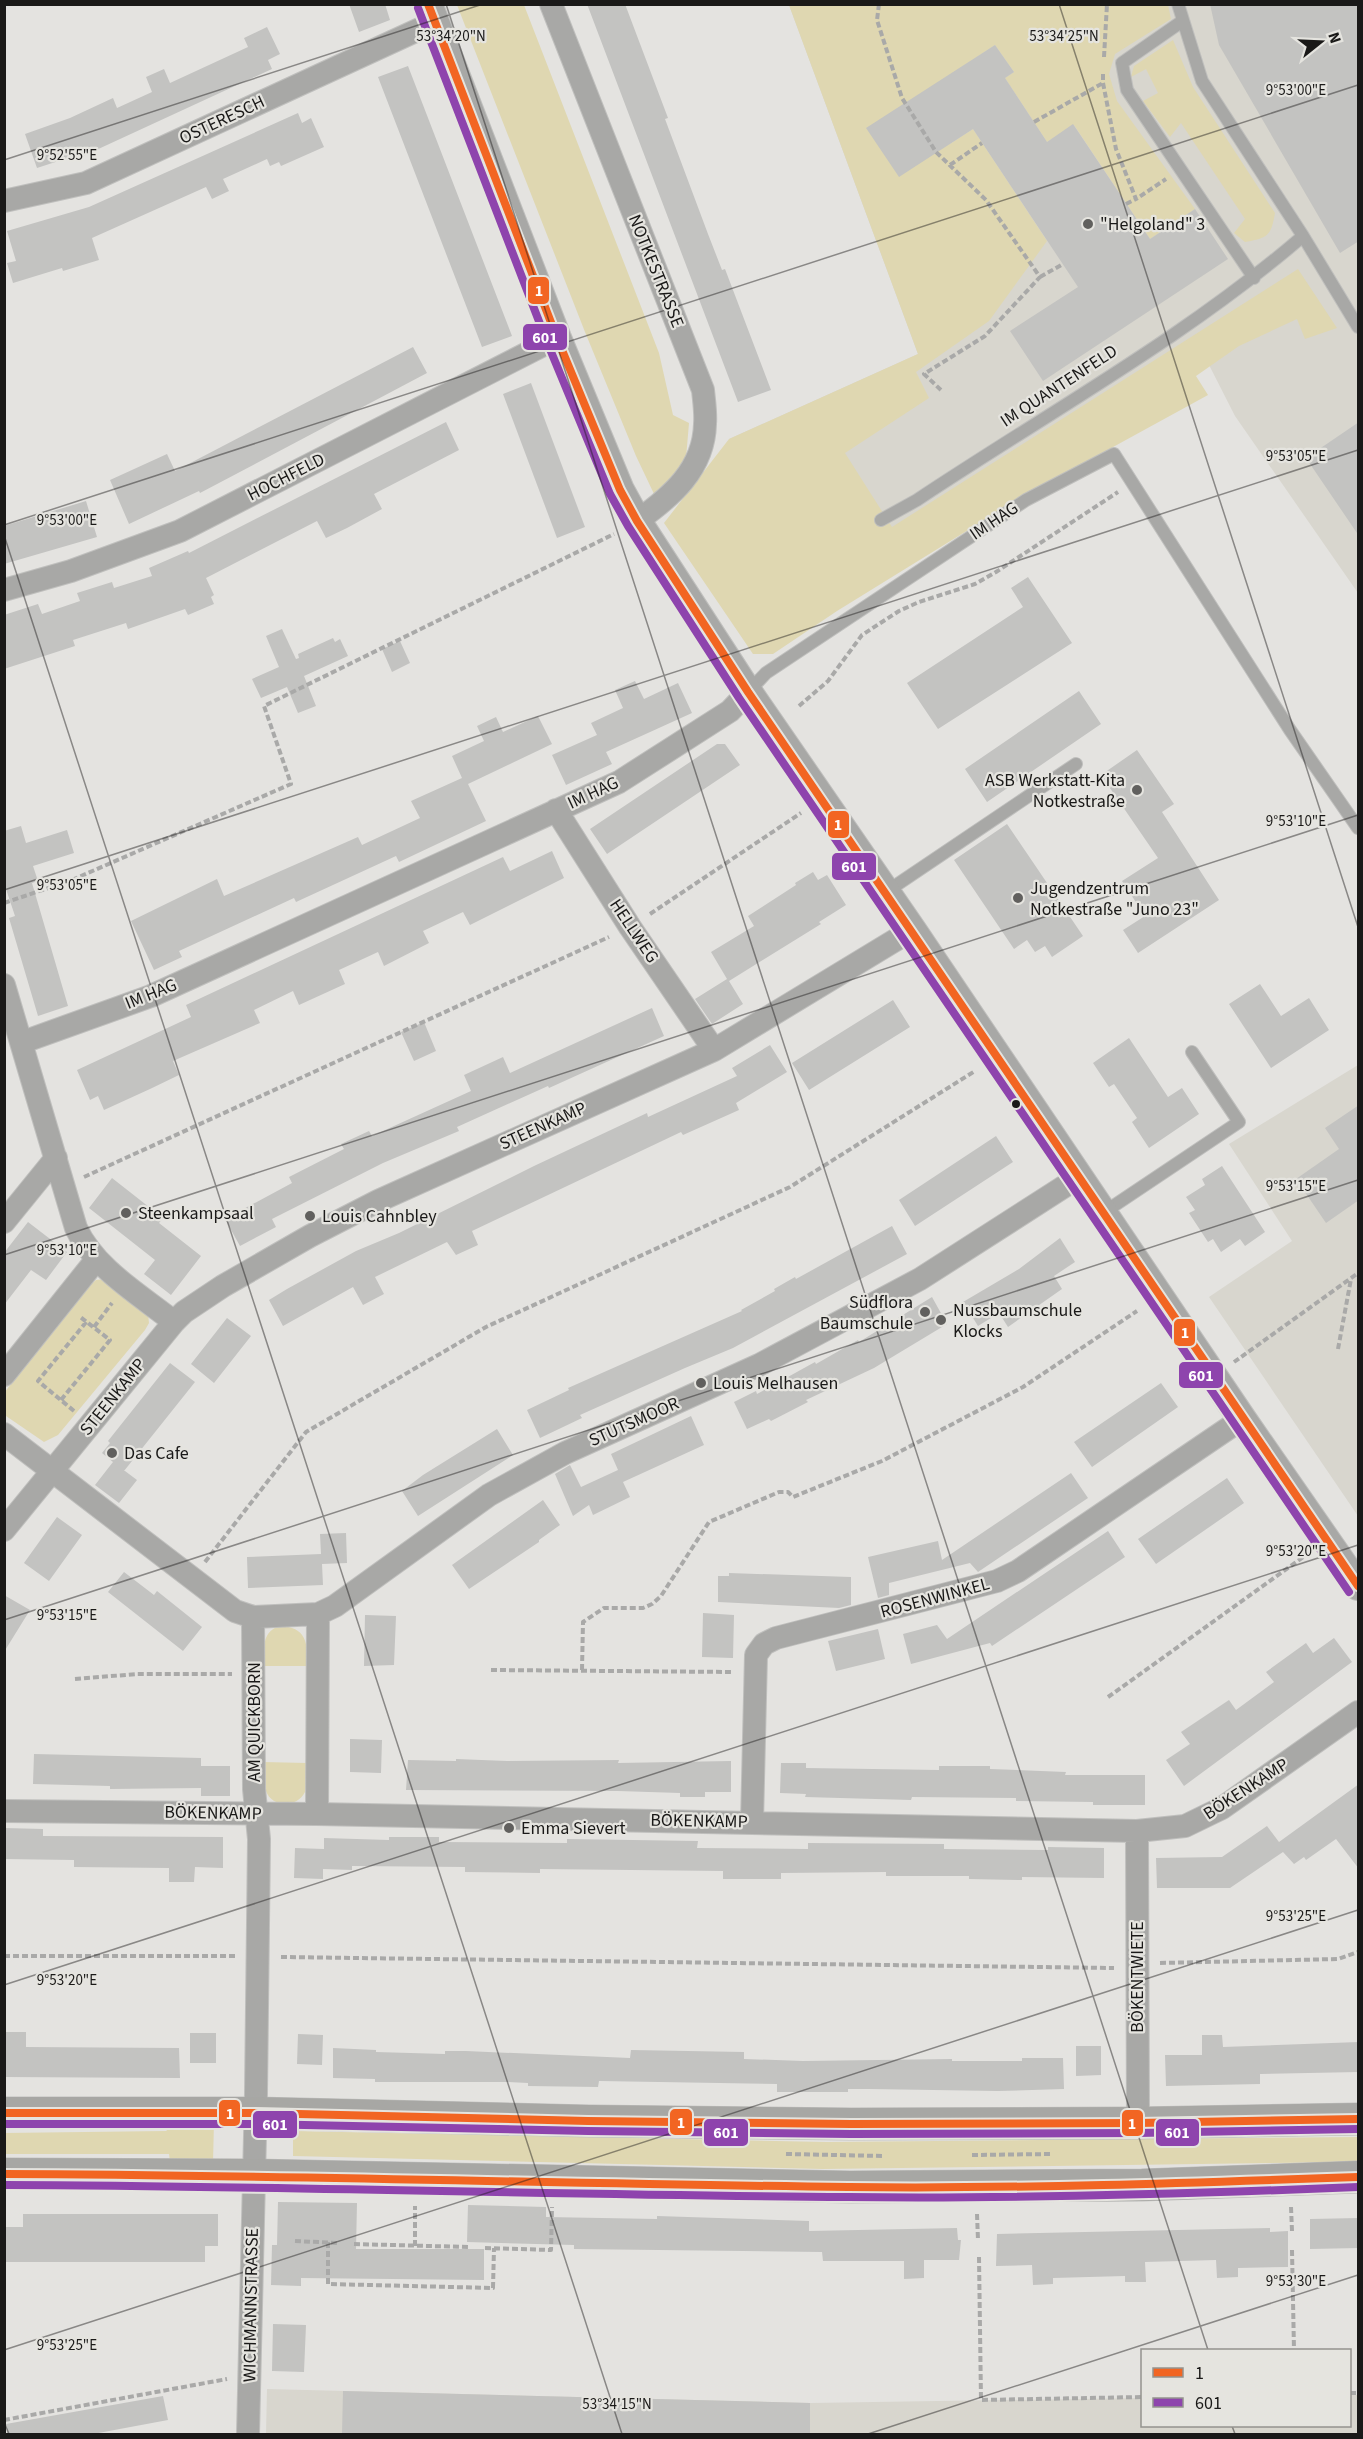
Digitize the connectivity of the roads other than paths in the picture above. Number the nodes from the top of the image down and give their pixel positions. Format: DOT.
graph roads {
  1 [pos="550,4"];
  2 [pos="1178,4"];
  3 [pos="431,13"];
  4 [pos="1181,22"];
  5 [pos="4,201"];
  6 [pos="1303,236"];
  7 [pos="1254,278"];
  8 [pos="1359,327"];
  9 [pos="557,339"];
  10 [pos="881,520"];
  11 [pos="625,527"];
  12 [pos="4,590"];
  13 [pos="748,692"];
  14 [pos="1076,764"];
  15 [pos="556,810"];
  16 [pos="1357,823"];
  17 [pos="886,892"];
  18 [pos="912,930"];
  19 [pos="4,985"];
  20 [pos="22,1042"];
  21 [pos="714,1050"];
  22 [pos="1192,1052"];
  23 [pos="56,1158"];
  24 [pos="1079,1177"];
  25 [pos="12,1196"];
  26 [pos="1103,1213"];
  27 [pos="4,1222"];
  28 [pos="96,1260"];
  29 [pos="174,1322"];
  30 [pos="4,1375"];
  31 [pos="1242,1419"];
  32 [pos="4,1434"];
  33 [pos="52,1472"];
  34 [pos="4,1530"];
  35 [pos="1359,1586"];
  36 [pos="318,1614"];
  37 [pos="254,1617"];
  38 [pos="1359,1712"];
  39 [pos="4,1811"];
  40 [pos="257,1814"];
  41 [pos="317,1814"];
  42 [pos="752,1822"];
  43 [pos="1137,1831"];
  44 [pos="256,2112"];
  45 [pos="4,2113"];
  46 [pos="1359,2119"];
  47 [pos="1138,2123"];
  48 [pos="4,2174"];
  49 [pos="254,2175"];
  50 [pos="1359,2177"];
  51 [pos="248,2434"];
  1 -- 11 [label="street, NOTKESTRASSE"];
  2 -- 4 [label="lane"];
  3 -- 5 [label="street, OSTERESCH"];
  3 -- 9 [label="street"];
  4 -- 6 [label="lane"];
  4 -- 7 [label="lane"];
  6 -- 7 [label="lane, IM QUANTENFELD"];
  6 -- 8 [label="lane"];
  7 -- 10 [label="lane, IM QUANTENFELD"];
  9 -- 11 [label="street"];
  9 -- 12 [label="street, HOCHFELD"];
  11 -- 13 [label="street"];
  13 -- 15 [label="street, IM HAG"];
  13 -- 16 [label="lane, IM HAG"];
  13 -- 17 [label="street"];
  14 -- 17 [label="lane"];
  15 -- 20 [label="street, IM HAG"];
  15 -- 21 [label="street, HELLWEG"];
  17 -- 18 [label="street"];
  18 -- 21 [label="street, STEENKAMP"];
  18 -- 24 [label="street"];
  19 -- 20 [label="street"];
  20 -- 23 [label="street"];
  21 -- 29 [label="street, STEENKAMP"];
  22 -- 26 [label="lane"];
  23 -- 25 [label="street"];
  23 -- 28 [label="street"];
  24 -- 26 [label="street"];
  24 -- 36 [label="street, STUTSMOOR"];
  25 -- 27 [label="street"];
  26 -- 31 [label="street"];
  28 -- 29 [label="street"];
  28 -- 30 [label="street"];
  29 -- 33 [label="street, STEENKAMP"];
  31 -- 35 [label="street"];
  31 -- 42 [label="street, ROSENWINKEL"];
  32 -- 33 [label="street"];
  33 -- 34 [label="street, STEENKAMP"];
  33 -- 37 [label="street"];
  36 -- 37 [label="street, STUTSMOOR"];
  36 -- 41 [label="street"];
  37 -- 40 [label="street, AM QUICKBORN"];
  38 -- 43 [label="street, BÖKENKAMP"];
  39 -- 40 [label="street, BÖKENKAMP"];
  40 -- 41 [label="street, BÖKENKAMP"];
  40 -- 44 [label="street, AM QUICKBORN"];
  41 -- 42 [label="street, BÖKENKAMP"];
  42 -- 43 [label="street, BÖKENKAMP"];
  43 -- 47 [label="street, BÖKENTWIETE"];
  44 -- 45 [label="main road"];
  44 -- 47 [label="main road"];
  44 -- 49 [label="street, WICHMANNSTRASSE"];
  46 -- 47 [label="main road"];
  48 -- 49 [label="main road"];
  49 -- 50 [label="main road"];
  49 -- 51 [label="street, WICHMANNSTRASSE"];
}
